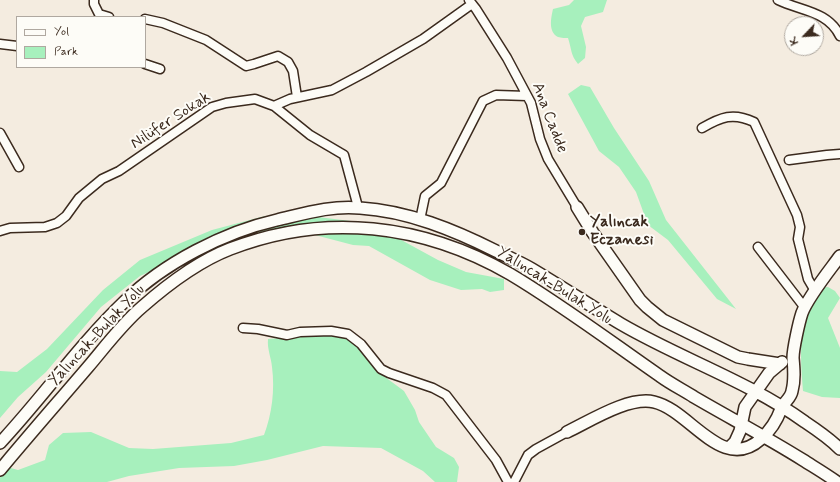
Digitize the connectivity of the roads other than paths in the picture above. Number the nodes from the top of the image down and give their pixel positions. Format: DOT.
graph roads {
  1 [pos="94,0"];
  2 [pos="778,0"];
  3 [pos="470,2"];
  4 [pos="106,16"];
  5 [pos="146,19"];
  6 [pos="840,36"];
  7 [pos="0,44"];
  8 [pos="16,46"];
  9 [pos="146,64"];
  10 [pos="160,69"];
  11 [pos="527,96"];
  12 [pos="297,97"];
  13 [pos="274,106"];
  14 [pos="702,128"];
  15 [pos="0,132"];
  16 [pos="840,154"];
  17 [pos="789,160"];
  18 [pos="19,167"];
  19 [pos="358,207"];
  20 [pos="577,207"];
  21 [pos="420,220"];
  22 [pos="0,231"];
  23 [pos="758,246"];
  24 [pos="840,256"];
  25 [pos="815,291"];
  26 [pos="805,308"];
  27 [pos="243,328"];
  28 [pos="793,356"];
  29 [pos="780,364"];
  30 [pos="756,391"];
  31 [pos="782,406"];
  32 [pos="742,424"];
  33 [pos="567,432"];
  34 [pos="764,436"];
  35 [pos="0,443"];
  36 [pos="729,448"];
  37 [pos="840,449"];
  38 [pos="0,470"];
  39 [pos="508,482"];
  40 [pos="514,482"];
  41 [pos="837,482"];
  1 -- 4 [label="street"];
  2 -- 6 [label="street"];
  3 -- 11 [label="street, Ana Cadde"];
  3 -- 12 [label="street"];
  5 -- 12 [label="street"];
  7 -- 8 [label="street"];
  9 -- 10 [label="street"];
  11 -- 20 [label="street, Ana Cadde"];
  11 -- 21 [label="street"];
  12 -- 13 [label="street"];
  13 -- 19 [label="street, Nilüfer Sokak"];
  13 -- 22 [label="street, Nilüfer Sokak"];
  14 -- 25 [label="street"];
  15 -- 18 [label="street"];
  16 -- 17 [label="street"];
  19 -- 21 [label="main road, Yalıncak-Bulak Yolu"];
  19 -- 35 [label="main road, Yalıncak-Bulak Yolu"];
  20 -- 29 [label="main road"];
  21 -- 30 [label="main road, Yalıncak-Bulak Yolu"];
  23 -- 26 [label="street"];
  24 -- 25 [label="main road"];
  25 -- 26 [label="main road"];
  26 -- 28 [label="main road"];
  27 -- 39 [label="street"];
  28 -- 29 [label="main road"];
  28 -- 31 [label="main road"];
  29 -- 30 [label="main road"];
  30 -- 31 [label="main road, Yalıncak-Bulak Yolu"];
  30 -- 32 [label="main road"];
  31 -- 34 [label="main road"];
  31 -- 37 [label="main road, Yalıncak-Bulak Yolu"];
  32 -- 34 [label="main road, Yalıncak-Bulak Yolu"];
  32 -- 36 [label="main road"];
  32 -- 38 [label="main road, Yalıncak-Bulak Yolu"];
  33 -- 36 [label="main road"];
  33 -- 40 [label="street"];
  34 -- 36 [label="main road"];
  34 -- 41 [label="main road, Yalıncak-Bulak Yolu"];
}
